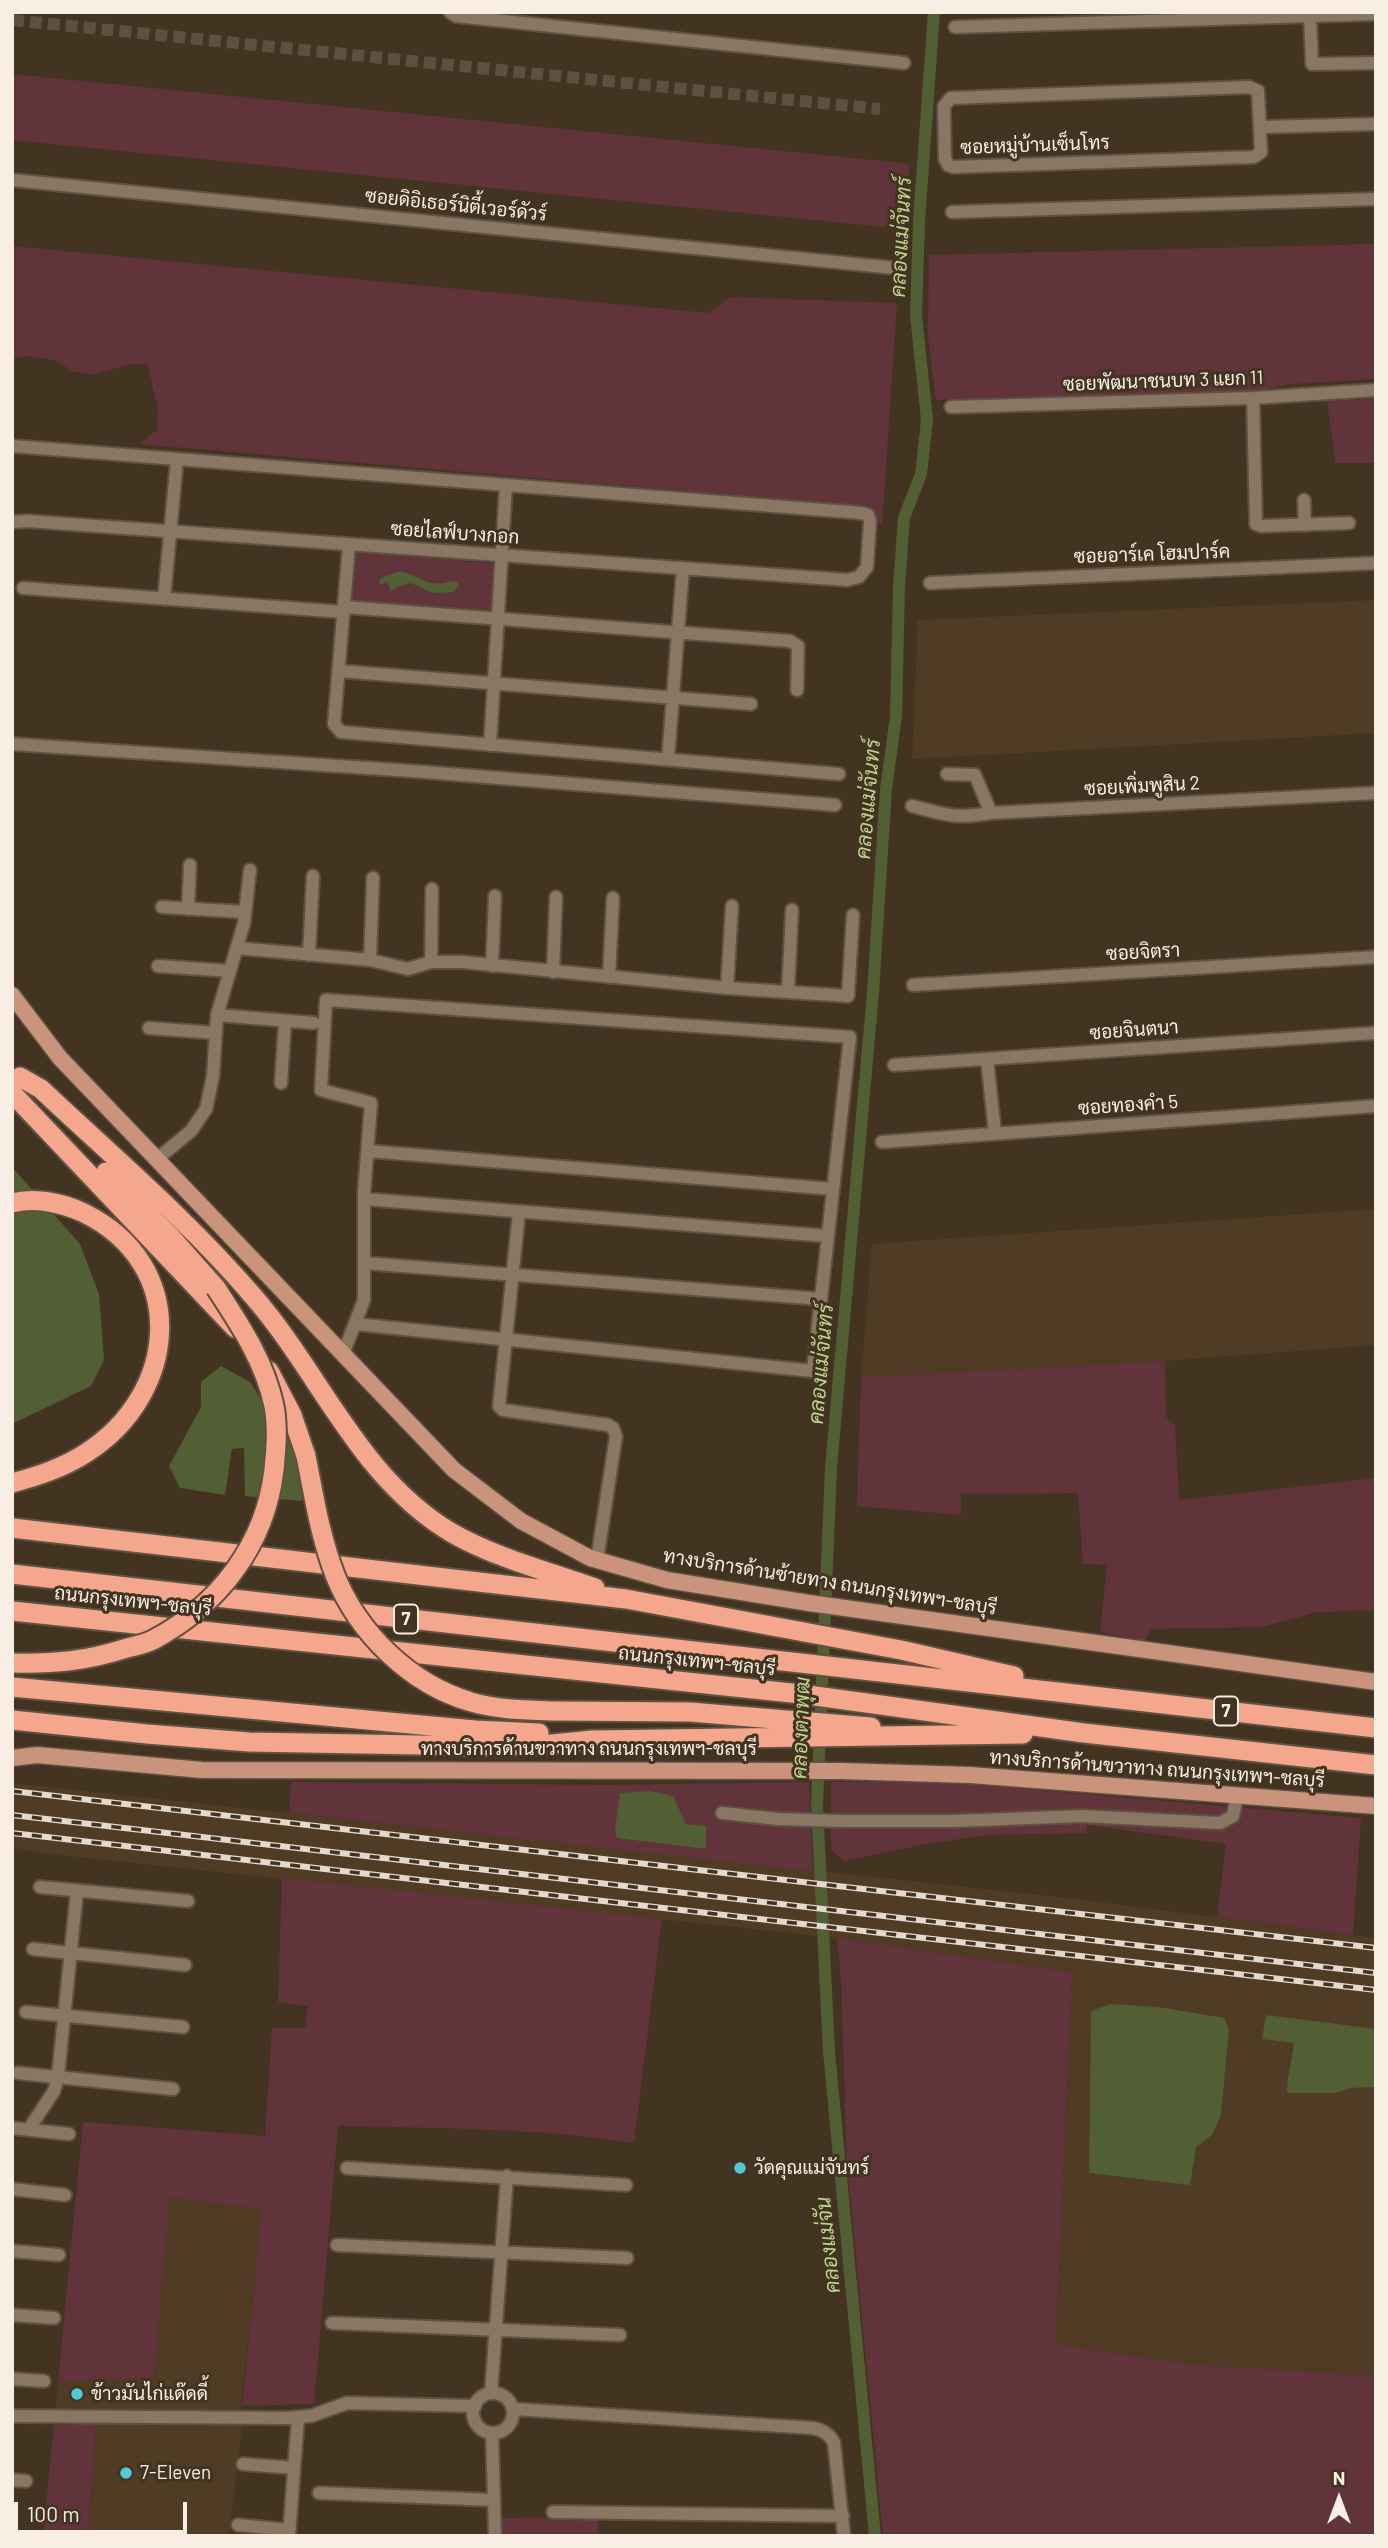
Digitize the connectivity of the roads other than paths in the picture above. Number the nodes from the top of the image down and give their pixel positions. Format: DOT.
graph roads {
  1 [pos="450,12"];
  2 [pos="1376,14"];
  3 [pos="1310,16"];
  4 [pos="956,27"];
  5 [pos="1376,62"];
  6 [pos="904,63"];
  7 [pos="1376,124"];
  8 [pos="1261,127"];
  9 [pos="12,180"];
  10 [pos="1376,198"];
  11 [pos="952,212"];
  12 [pos="895,268"];
  13 [pos="1376,390"];
  14 [pos="1253,398"];
  15 [pos="951,407"];
  16 [pos="12,446"];
  17 [pos="177,459"];
  18 [pos="506,485"];
  19 [pos="1304,500"];
  20 [pos="12,522"];
  21 [pos="1349,523"];
  22 [pos="1305,524"];
  23 [pos="169,532"];
  24 [pos="349,545"];
  25 [pos="501,555"];
  26 [pos="1376,564"];
  27 [pos="684,568"];
  28 [pos="930,583"];
  29 [pos="23,588"];
  30 [pos="164,599"];
  31 [pos="344,610"];
  32 [pos="498,620"];
  33 [pos="678,634"];
  34 [pos="339,671"];
  35 [pos="494,684"];
  36 [pos="797,690"];
  37 [pos="673,698"];
  38 [pos="751,704"];
  39 [pos="12,744"];
  40 [pos="490,745"];
  41 [pos="668,760"];
  42 [pos="839,774"];
  43 [pos="947,774"];
  44 [pos="1376,793"];
  45 [pos="835,805"];
  46 [pos="912,806"];
  47 [pos="991,813"];
  48 [pos="190,865"];
  49 [pos="250,870"];
  50 [pos="313,876"];
  51 [pos="373,878"];
  52 [pos="432,889"];
  53 [pos="495,896"];
  54 [pos="556,897"];
  55 [pos="613,898"];
  56 [pos="732,906"];
  57 [pos="163,907"];
  58 [pos="188,909"];
  59 [pos="792,910"];
  60 [pos="245,912"];
  61 [pos="853,915"];
  62 [pos="237,948"];
  63 [pos="309,955"];
  64 [pos="1376,957"];
  65 [pos="370,960"];
  66 [pos="431,962"];
  67 [pos="492,965"];
  68 [pos="158,966"];
  69 [pos="230,971"];
  70 [pos="553,972"];
  71 [pos="609,977"];
  72 [pos="913,985"];
  73 [pos="727,988"];
  74 [pos="788,992"];
  75 [pos="12,995"];
  76 [pos="217,1015"];
  77 [pos="285,1021"];
  78 [pos="314,1023"];
  79 [pos="149,1028"];
  80 [pos="216,1033"];
  81 [pos="1376,1033"];
  82 [pos="987,1059"];
  83 [pos="894,1065"];
  84 [pos="15,1080"];
  85 [pos="281,1083"];
  86 [pos="1376,1106"];
  87 [pos="995,1133"];
  88 [pos="883,1142"];
  89 [pos="368,1151"];
  90 [pos="157,1159"];
  91 [pos="833,1189"];
  92 [pos="365,1199"];
  93 [pos="12,1203"];
  94 [pos="519,1212"];
  95 [pos="828,1236"];
  96 [pos="364,1263"];
  97 [pos="512,1275"];
  98 [pos="821,1299"];
  99 [pos="355,1324"];
  100 [pos="505,1339"];
  101 [pos="343,1354"];
  102 [pos="12,1483"];
  103 [pos="12,1528"];
  104 [pos="597,1560"];
  105 [pos="12,1574"];
  106 [pos="626,1600"];
  107 [pos="12,1611"];
  108 [pos="12,1663"];
  109 [pos="1376,1682"];
  110 [pos="12,1687"];
  111 [pos="1097,1696"];
  112 [pos="12,1720"];
  113 [pos="1376,1728"];
  114 [pos="797,1729"];
  115 [pos="1084,1733"];
  116 [pos="592,1741"];
  117 [pos="12,1758"];
  118 [pos="1376,1765"];
  119 [pos="1237,1796"];
  120 [pos="1376,1806"];
  121 [pos="722,1813"];
  122 [pos="40,1887"];
  123 [pos="78,1891"];
  124 [pos="188,1901"];
  125 [pos="33,1949"];
  126 [pos="71,1953"];
  127 [pos="185,1965"];
  128 [pos="26,2012"];
  129 [pos="64,2015"];
  130 [pos="183,2027"];
  131 [pos="18,2073"];
  132 [pos="58,2076"];
  133 [pos="173,2089"];
  134 [pos="12,2128"];
  135 [pos="29,2129"];
  136 [pos="69,2134"];
  137 [pos="347,2168"];
  138 [pos="507,2176"];
  139 [pos="626,2185"];
  140 [pos="12,2189"];
  141 [pos="65,2196"];
  142 [pos="337,2245"];
  143 [pos="12,2250"];
  144 [pos="503,2251"];
  145 [pos="59,2255"];
  146 [pos="627,2258"];
  147 [pos="12,2315"];
  148 [pos="54,2318"];
  149 [pos="332,2323"];
  150 [pos="496,2330"];
  151 [pos="620,2335"];
  152 [pos="12,2379"];
  153 [pos="44,2381"];
  154 [pos="491,2393"];
  155 [pos="475,2406"];
  156 [pos="513,2409"];
  157 [pos="12,2416"];
  158 [pos="298,2417"];
  159 [pos="492,2433"];
  160 [pos="243,2464"];
  161 [pos="294,2468"];
  162 [pos="12,2480"];
  163 [pos="26,2481"];
  164 [pos="319,2493"];
  165 [pos="494,2500"];
  166 [pos="553,2512"];
  167 [pos="843,2516"];
  168 [pos="237,2525"];
  169 [pos="289,2533"];
  170 [pos="495,2536"];
  171 [pos="844,2536"];
  1 -- 6 [label="street"];
  2 -- 3 [label="street"];
  3 -- 4 [label="street"];
  3 -- 5 [label="street"];
  7 -- 8 [label="street"];
  8 -- 8 [label="street, ซอยหมู่บ้านเซ็นโทร"];
  9 -- 12 [label="street, ซอยดิอิเธอร์นิตี้เวอร์ดัวร์"];
  10 -- 11 [label="street"];
  13 -- 14 [label="street, ซอยพัฒนาชนบท 3 แยก 11"];
  14 -- 15 [label="street, ซอยพัฒนาชนบท 3 แยก 11"];
  14 -- 22 [label="street"];
  16 -- 17 [label="street"];
  17 -- 18 [label="street"];
  17 -- 23 [label="street"];
  18 -- 25 [label="street"];
  18 -- 27 [label="street, ซอยไลฟ์บางกอก"];
  19 -- 22 [label="street"];
  20 -- 23 [label="street, ซอยไลฟ์บางกอก"];
  21 -- 22 [label="street"];
  23 -- 24 [label="street, ซอยไลฟ์บางกอก"];
  23 -- 30 [label="street"];
  24 -- 25 [label="street, ซอยไลฟ์บางกอก"];
  24 -- 31 [label="street"];
  25 -- 27 [label="street, ซอยไลฟ์บางกอก"];
  25 -- 32 [label="street"];
  26 -- 28 [label="street, ซอยอาร์เค โฮมปาร์ค"];
  27 -- 33 [label="street"];
  29 -- 30 [label="street"];
  30 -- 31 [label="street"];
  31 -- 32 [label="street"];
  31 -- 34 [label="street"];
  32 -- 33 [label="street"];
  32 -- 35 [label="street"];
  33 -- 36 [label="street"];
  33 -- 37 [label="street"];
  34 -- 35 [label="street"];
  34 -- 40 [label="street"];
  35 -- 37 [label="street"];
  35 -- 40 [label="street"];
  37 -- 38 [label="street"];
  37 -- 41 [label="street"];
  39 -- 45 [label="street"];
  40 -- 41 [label="street"];
  41 -- 42 [label="street"];
  43 -- 47 [label="street"];
  44 -- 47 [label="street, ซอยเพิ่มพูสิน 2"];
  46 -- 47 [label="street, ซอยเพิ่มพูสิน 2"];
  48 -- 58 [label="street"];
  49 -- 60 [label="street"];
  50 -- 63 [label="street"];
  51 -- 65 [label="street"];
  52 -- 66 [label="street"];
  53 -- 67 [label="street"];
  54 -- 70 [label="street"];
  55 -- 71 [label="street"];
  56 -- 73 [label="street"];
  57 -- 58 [label="street"];
  58 -- 60 [label="street"];
  59 -- 74 [label="street"];
  60 -- 62 [label="street"];
  61 -- 74 [label="street"];
  62 -- 63 [label="street"];
  62 -- 69 [label="street"];
  63 -- 65 [label="street"];
  64 -- 72 [label="street, ซอยจิตรา"];
  65 -- 66 [label="street"];
  66 -- 67 [label="street"];
  67 -- 70 [label="street"];
  68 -- 69 [label="street"];
  69 -- 76 [label="street"];
  70 -- 71 [label="street"];
  71 -- 73 [label="street"];
  73 -- 74 [label="street"];
  75 -- 90 [label="main road, ทางบริการด้านซ้ายทาง ถนนกรุงเทพฯ-ชลบุรี"];
  76 -- 77 [label="street"];
  76 -- 80 [label="street"];
  77 -- 78 [label="street"];
  77 -- 85 [label="street"];
  79 -- 80 [label="street"];
  80 -- 90 [label="street"];
  81 -- 82 [label="street, ซอยจินตนา"];
  82 -- 83 [label="street, ซอยจินตนา"];
  82 -- 87 [label="street"];
  84 -- 106 [label="highway"];
  84 -- 108 [label="highway, bridge"];
  84 -- 114 [label="highway, bridge"];
  86 -- 87 [label="street, ซอยทองคำ 5"];
  87 -- 88 [label="street, ซอยทองคำ 5"];
  89 -- 91 [label="street"];
  89 -- 91 [label="street"];
  89 -- 92 [label="street"];
  90 -- 101 [label="main road, ทางบริการด้านซ้ายทาง ถนนกรุงเทพฯ-ชลบุรี"];
  91 -- 95 [label="street"];
  92 -- 94 [label="street"];
  92 -- 96 [label="street"];
  93 -- 102 [label="highway"];
  94 -- 95 [label="street"];
  94 -- 97 [label="street"];
  95 -- 98 [label="street"];
  96 -- 97 [label="street"];
  96 -- 99 [label="street"];
  97 -- 98 [label="street"];
  97 -- 100 [label="street"];
  98 -- 100 [label="street"];
  99 -- 100 [label="street"];
  99 -- 101 [label="street"];
  100 -- 104 [label="street"];
  101 -- 104 [label="main road, ทางบริการด้านซ้ายทาง ถนนกรุงเทพฯ-ชลบุรี"];
  103 -- 106 [label="highway"];
  104 -- 109 [label="main road, ทางบริการด้านซ้ายทาง ถนนกรุงเทพฯ-ชลบุรี"];
  105 -- 111 [label="highway, ถนนกรุงเทพฯ-ชลบุรี / 7"];
  106 -- 111 [label="highway"];
  107 -- 115 [label="highway, ถนนกรุงเทพฯ-ชลบุรี / 7"];
  110 -- 116 [label="highway"];
  111 -- 113 [label="highway, ถนนกรุงเทพฯ-ชลบุรี / 7"];
  112 -- 116 [label="highway"];
  114 -- 115 [label="highway"];
  114 -- 116 [label="highway"];
  115 -- 118 [label="highway, ถนนกรุงเทพฯ-ชลบุรี / 7"];
  117 -- 119 [label="main road, ทางบริการด้านขวาทาง ถนนกรุงเทพฯ-ชลบุรี"];
  119 -- 120 [label="main road, ทางบริการด้านขวาทาง ถนนกรุงเทพฯ-ชลบุรี"];
  119 -- 121 [label="street"];
  122 -- 123 [label="street"];
  123 -- 124 [label="street"];
  123 -- 126 [label="street"];
  125 -- 126 [label="street"];
  126 -- 127 [label="street"];
  126 -- 129 [label="street"];
  128 -- 129 [label="street"];
  129 -- 130 [label="street"];
  129 -- 132 [label="street"];
  131 -- 132 [label="street"];
  132 -- 133 [label="street"];
  132 -- 135 [label="street"];
  134 -- 135 [label="street"];
  135 -- 136 [label="street"];
  137 -- 138 [label="street"];
  138 -- 139 [label="street"];
  138 -- 144 [label="street"];
  140 -- 141 [label="street"];
  142 -- 144 [label="street"];
  143 -- 145 [label="street"];
  144 -- 146 [label="street"];
  144 -- 150 [label="street"];
  147 -- 148 [label="street"];
  149 -- 150 [label="street"];
  150 -- 151 [label="street"];
  150 -- 154 [label="street"];
  152 -- 153 [label="street"];
  154 -- 155 [label="street"];
  154 -- 156 [label="street"];
  155 -- 158 [label="street"];
  155 -- 159 [label="street"];
  156 -- 159 [label="street"];
  156 -- 167 [label="street"];
  157 -- 158 [label="street"];
  158 -- 161 [label="street"];
  159 -- 165 [label="street"];
  160 -- 161 [label="street"];
  161 -- 169 [label="street"];
  162 -- 163 [label="street"];
  164 -- 165 [label="street"];
  165 -- 170 [label="street"];
  166 -- 167 [label="street"];
  167 -- 171 [label="street"];
  168 -- 169 [label="street"];
}
